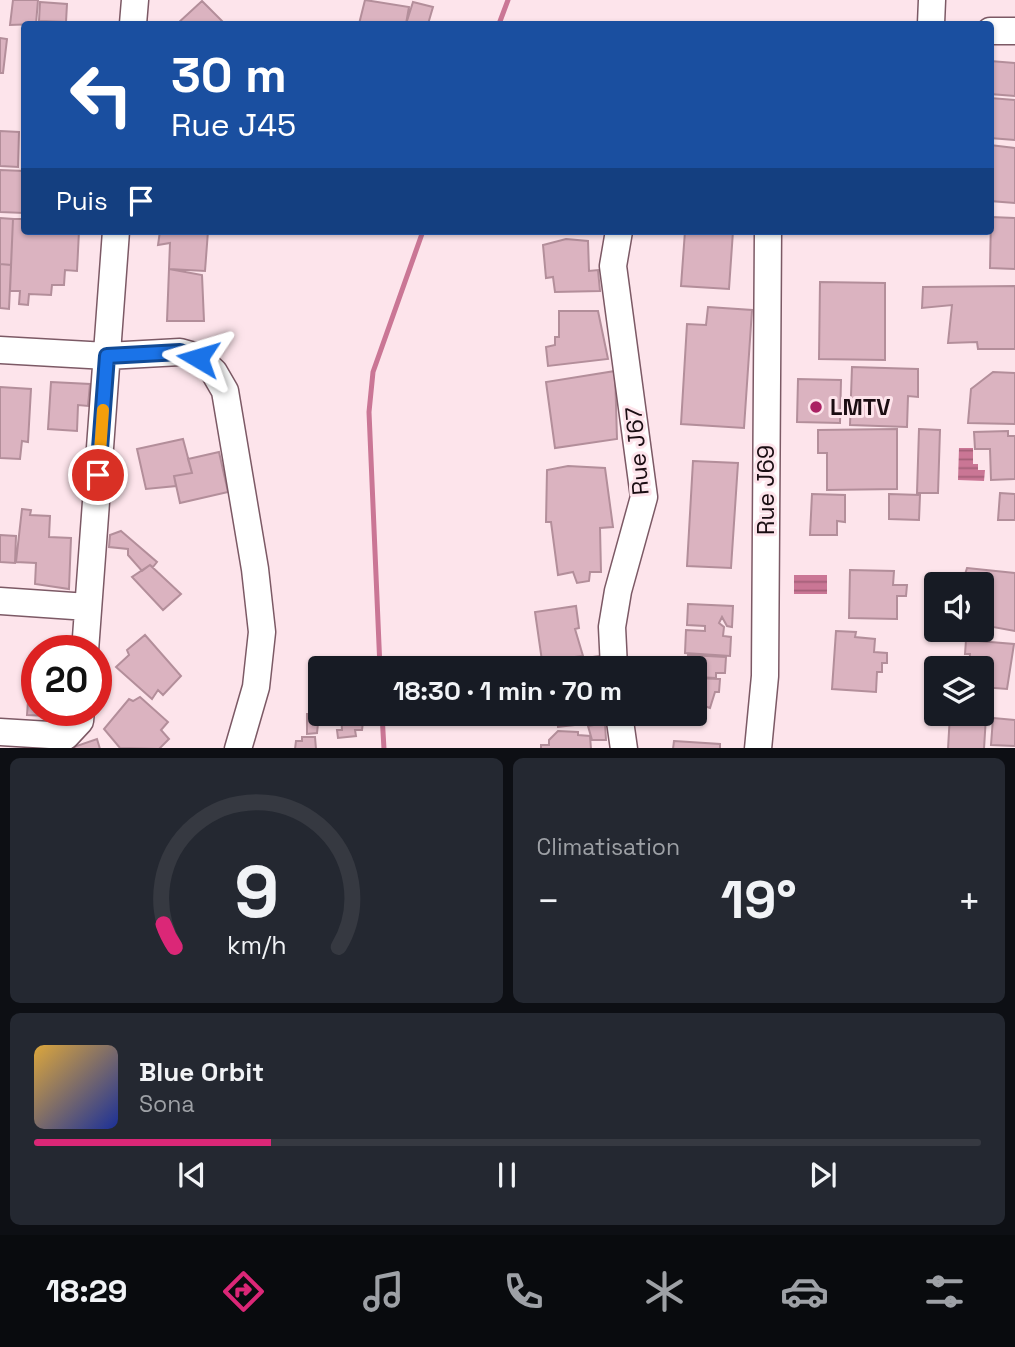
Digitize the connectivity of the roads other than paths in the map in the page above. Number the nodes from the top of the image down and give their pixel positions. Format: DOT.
graph roads {
  1 [pos="135,0"];
  2 [pos="932,0"];
  3 [pos="133,21"];
  4 [pos="931,21"];
  5 [pos="994,31"];
  6 [pos="1015,32"];
  7 [pos="116,235"];
  8 [pos="618,235"];
  9 [pos="768,235"];
  10 [pos="0,349"];
  11 [pos="107,356"];
  12 [pos="0,601"];
  13 [pos="88,607"];
  14 [pos="86,635"];
  15 [pos="614,656"];
  16 [pos="75,726"];
  17 [pos="621,726"];
  18 [pos="0,732"];
  19 [pos="238,748"];
  20 [pos="624,748"];
  21 [pos="758,748"];
  1 -- 3 [label="street"];
  2 -- 4 [label="street"];
  5 -- 6 [label="street"];
  7 -- 11 [label="street"];
  8 -- 15 [label="street, Rue J67"];
  9 -- 21 [label="street, Rue J69"];
  10 -- 11 [label="street"];
  11 -- 13 [label="street"];
  11 -- 19 [label="street"];
  12 -- 13 [label="street"];
  13 -- 14 [label="street"];
  16 -- 18 [label="street"];
  17 -- 20 [label="street"];
}
